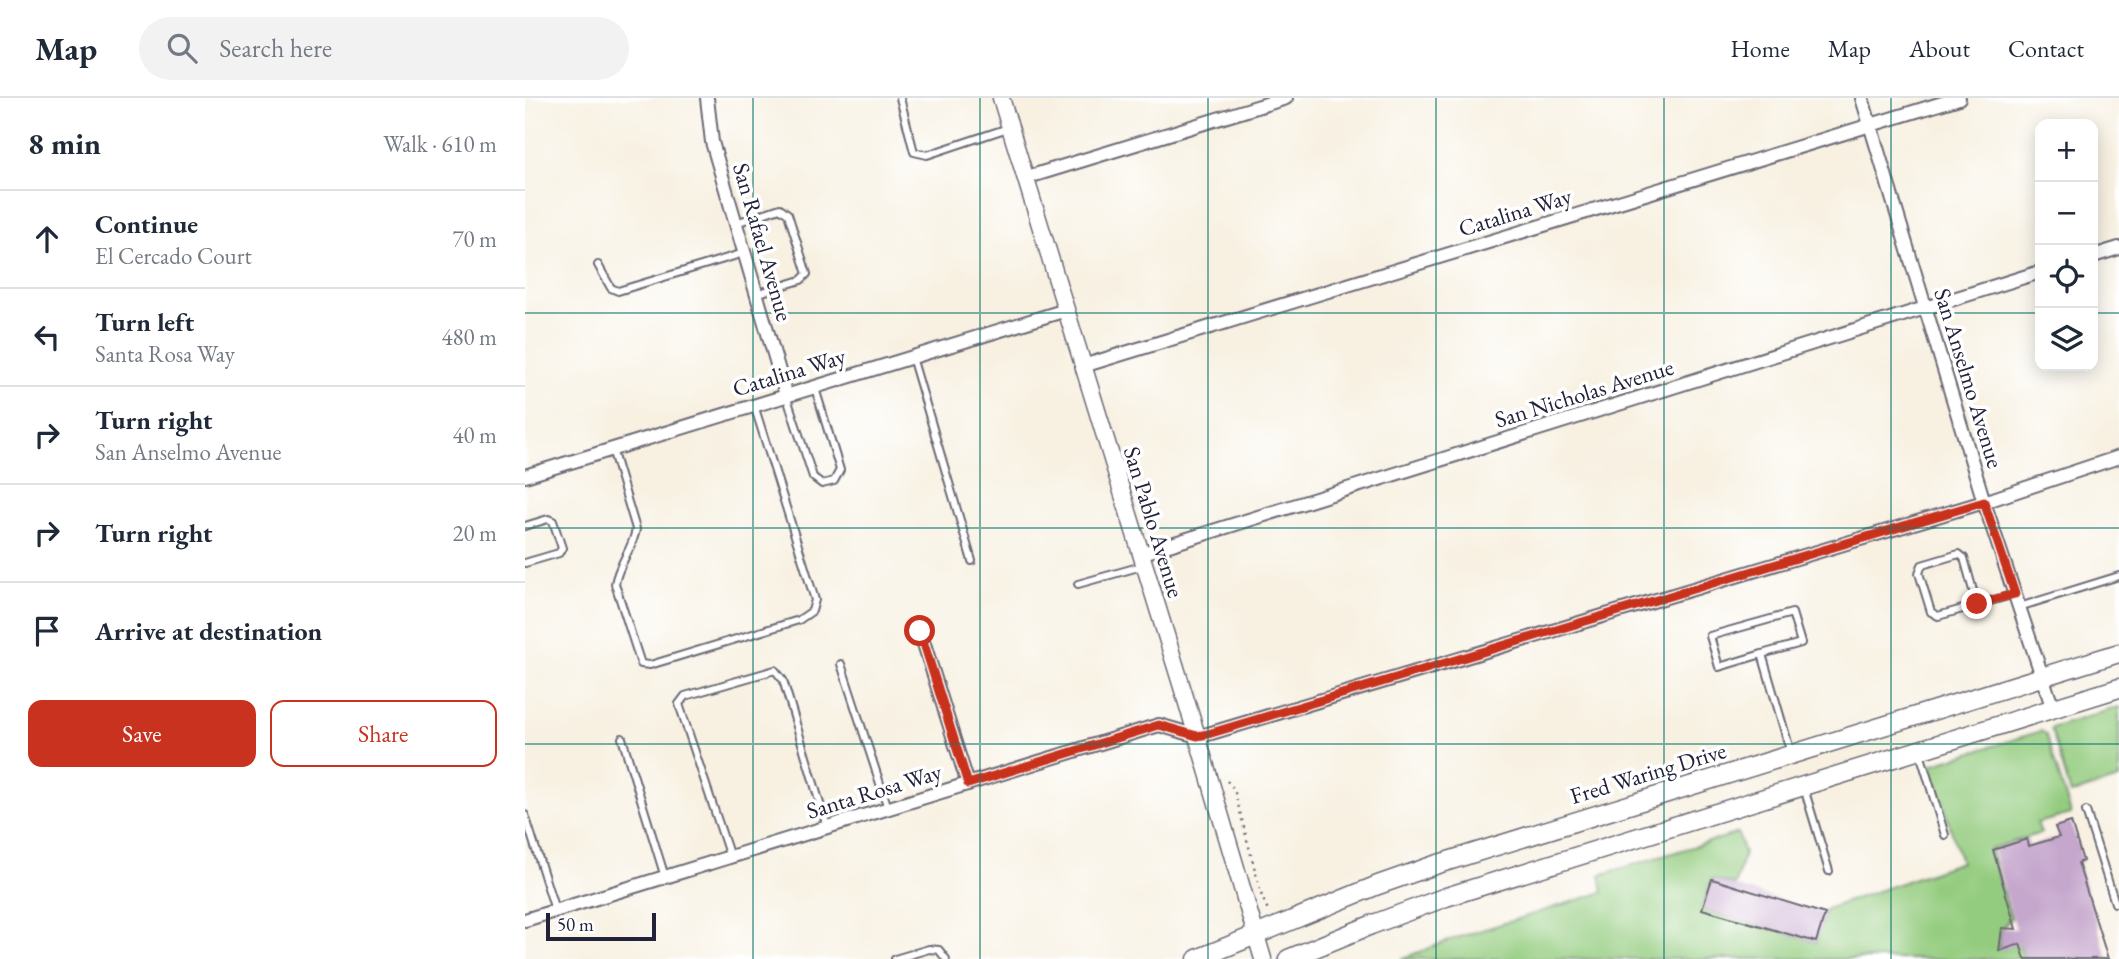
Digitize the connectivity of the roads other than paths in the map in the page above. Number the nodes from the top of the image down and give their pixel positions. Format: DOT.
graph roads {
  1 [pos="706,98"];
  2 [pos="900,98"];
  3 [pos="1001,98"];
  4 [pos="1286,98"];
  5 [pos="1862,98"];
  6 [pos="1959,98"];
  7 [pos="1870,126"];
  8 [pos="1010,128"];
  9 [pos="1025,178"];
  10 [pos="736,223"];
  11 [pos="2119,248"];
  12 [pos="744,253"];
  13 [pos="2098,254"];
  14 [pos="598,265"];
  15 [pos="2035,274"];
  16 [pos="756,293"];
  17 [pos="1927,308"];
  18 [pos="1066,310"];
  19 [pos="912,357"];
  20 [pos="1083,366"];
  21 [pos="815,386"];
  22 [pos="786,395"];
  23 [pos="754,405"];
  24 [pos="612,449"];
  25 [pos="2119,457"];
  26 [pos="525,476"];
  27 [pos="1984,502"];
  28 [pos="525,526"];
  29 [pos="1142,560"];
  30 [pos="972,561"];
  31 [pos="525,563"];
  32 [pos="2119,576"];
  33 [pos="1078,584"];
  34 [pos="2015,594"];
  35 [pos="1977,604"];
  36 [pos="2019,607"];
  37 [pos="920,631"];
  38 [pos="2119,653"];
  39 [pos="1762,654"];
  40 [pos="841,664"];
  41 [pos="2042,676"];
  42 [pos="2119,688"];
  43 [pos="2053,709"];
  44 [pos="1197,736"];
  45 [pos="622,738"];
  46 [pos="1919,751"];
  47 [pos="1791,755"];
  48 [pos="968,784"];
  49 [pos="1803,786"];
  50 [pos="888,808"];
  51 [pos="2086,811"];
  52 [pos="525,815"];
  53 [pos="827,827"];
  54 [pos="1945,835"];
  55 [pos="730,857"];
  56 [pos="1829,871"];
  57 [pos="665,877"];
  58 [pos="2115,902"];
  59 [pos="555,910"];
  60 [pos="525,919"];
  61 [pos="1256,935"];
  62 [pos="895,959"];
  63 [pos="946,959"];
  64 [pos="1197,959"];
  65 [pos="1263,959"];
  66 [pos="1288,959"];
  1 -- 10 [label="street, San Rafael Avenue"];
  2 -- 8 [label="lane"];
  3 -- 8 [label="street, San Pablo Avenue"];
  4 -- 9 [label="street"];
  5 -- 7 [label="street, San Anselmo Avenue"];
  6 -- 7 [label="street, Catalina Way"];
  7 -- 17 [label="street, San Anselmo Avenue"];
  7 -- 20 [label="street, Catalina Way"];
  8 -- 9 [label="street, San Pablo Avenue"];
  9 -- 18 [label="street, San Pablo Avenue"];
  10 -- 12 [label="street, San Rafael Avenue"];
  10 -- 16 [label="lane"];
  11 -- 13 [label="street"];
  12 -- 14 [label="lane"];
  12 -- 16 [label="street, San Rafael Avenue"];
  15 -- 17 [label="street, San Nicholas Avenue"];
  16 -- 22 [label="street, San Rafael Avenue"];
  17 -- 27 [label="street, San Anselmo Avenue"];
  17 -- 29 [label="street, San Nicholas Avenue"];
  18 -- 19 [label="street, Catalina Way"];
  18 -- 20 [label="street, San Pablo Avenue"];
  19 -- 21 [label="street, Catalina Way"];
  19 -- 30 [label="lane"];
  20 -- 29 [label="street, San Pablo Avenue"];
  21 -- 22 [label="street, Catalina Way"];
  21 -- 22 [label="lane"];
  22 -- 23 [label="street, Catalina Way"];
  23 -- 24 [label="street, Catalina Way"];
  23 -- 24 [label="lane"];
  24 -- 26 [label="street, Catalina Way"];
  25 -- 27 [label="street"];
  27 -- 34 [label="street, San Anselmo Avenue"];
  27 -- 44 [label="street"];
  28 -- 31 [label="lane"];
  29 -- 33 [label="lane"];
  29 -- 44 [label="street, San Pablo Avenue"];
  32 -- 36 [label="lane"];
  34 -- 35 [label="lane"];
  34 -- 36 [label="street, San Anselmo Avenue"];
  35 -- 35 [label="lane"];
  36 -- 41 [label="street, San Anselmo Avenue"];
  37 -- 48 [label="street"];
  38 -- 41 [label="main road, Fred Waring Drive"];
  39 -- 39 [label="lane"];
  39 -- 47 [label="lane"];
  40 -- 50 [label="lane"];
  41 -- 43 [label="street, San Anselmo Avenue"];
  41 -- 47 [label="main road, Fred Waring Drive"];
  42 -- 43 [label="main road"];
  43 -- 46 [label="main road"];
  44 -- 48 [label="street, Santa Rosa Way"];
  44 -- 61 [label="street, San Pablo Avenue"];
  45 -- 57 [label="lane"];
  46 -- 49 [label="main road"];
  46 -- 54 [label="lane"];
  47 -- 61 [label="main road, Fred Waring Drive"];
  48 -- 50 [label="street, Santa Rosa Way"];
  49 -- 56 [label="lane"];
  49 -- 66 [label="main road"];
  50 -- 53 [label="street, Santa Rosa Way"];
  51 -- 58 [label="lane"];
  52 -- 59 [label="lane"];
  53 -- 55 [label="street, Santa Rosa Way"];
  53 -- 55 [label="lane"];
  55 -- 57 [label="street, Santa Rosa Way"];
  57 -- 59 [label="street, Santa Rosa Way"];
  59 -- 60 [label="street, Santa Rosa Way"];
  61 -- 64 [label="main road, Fred Waring Drive"];
  61 -- 65 [label="street, San Pablo Avenue"];
  62 -- 63 [label="lane"];
}
